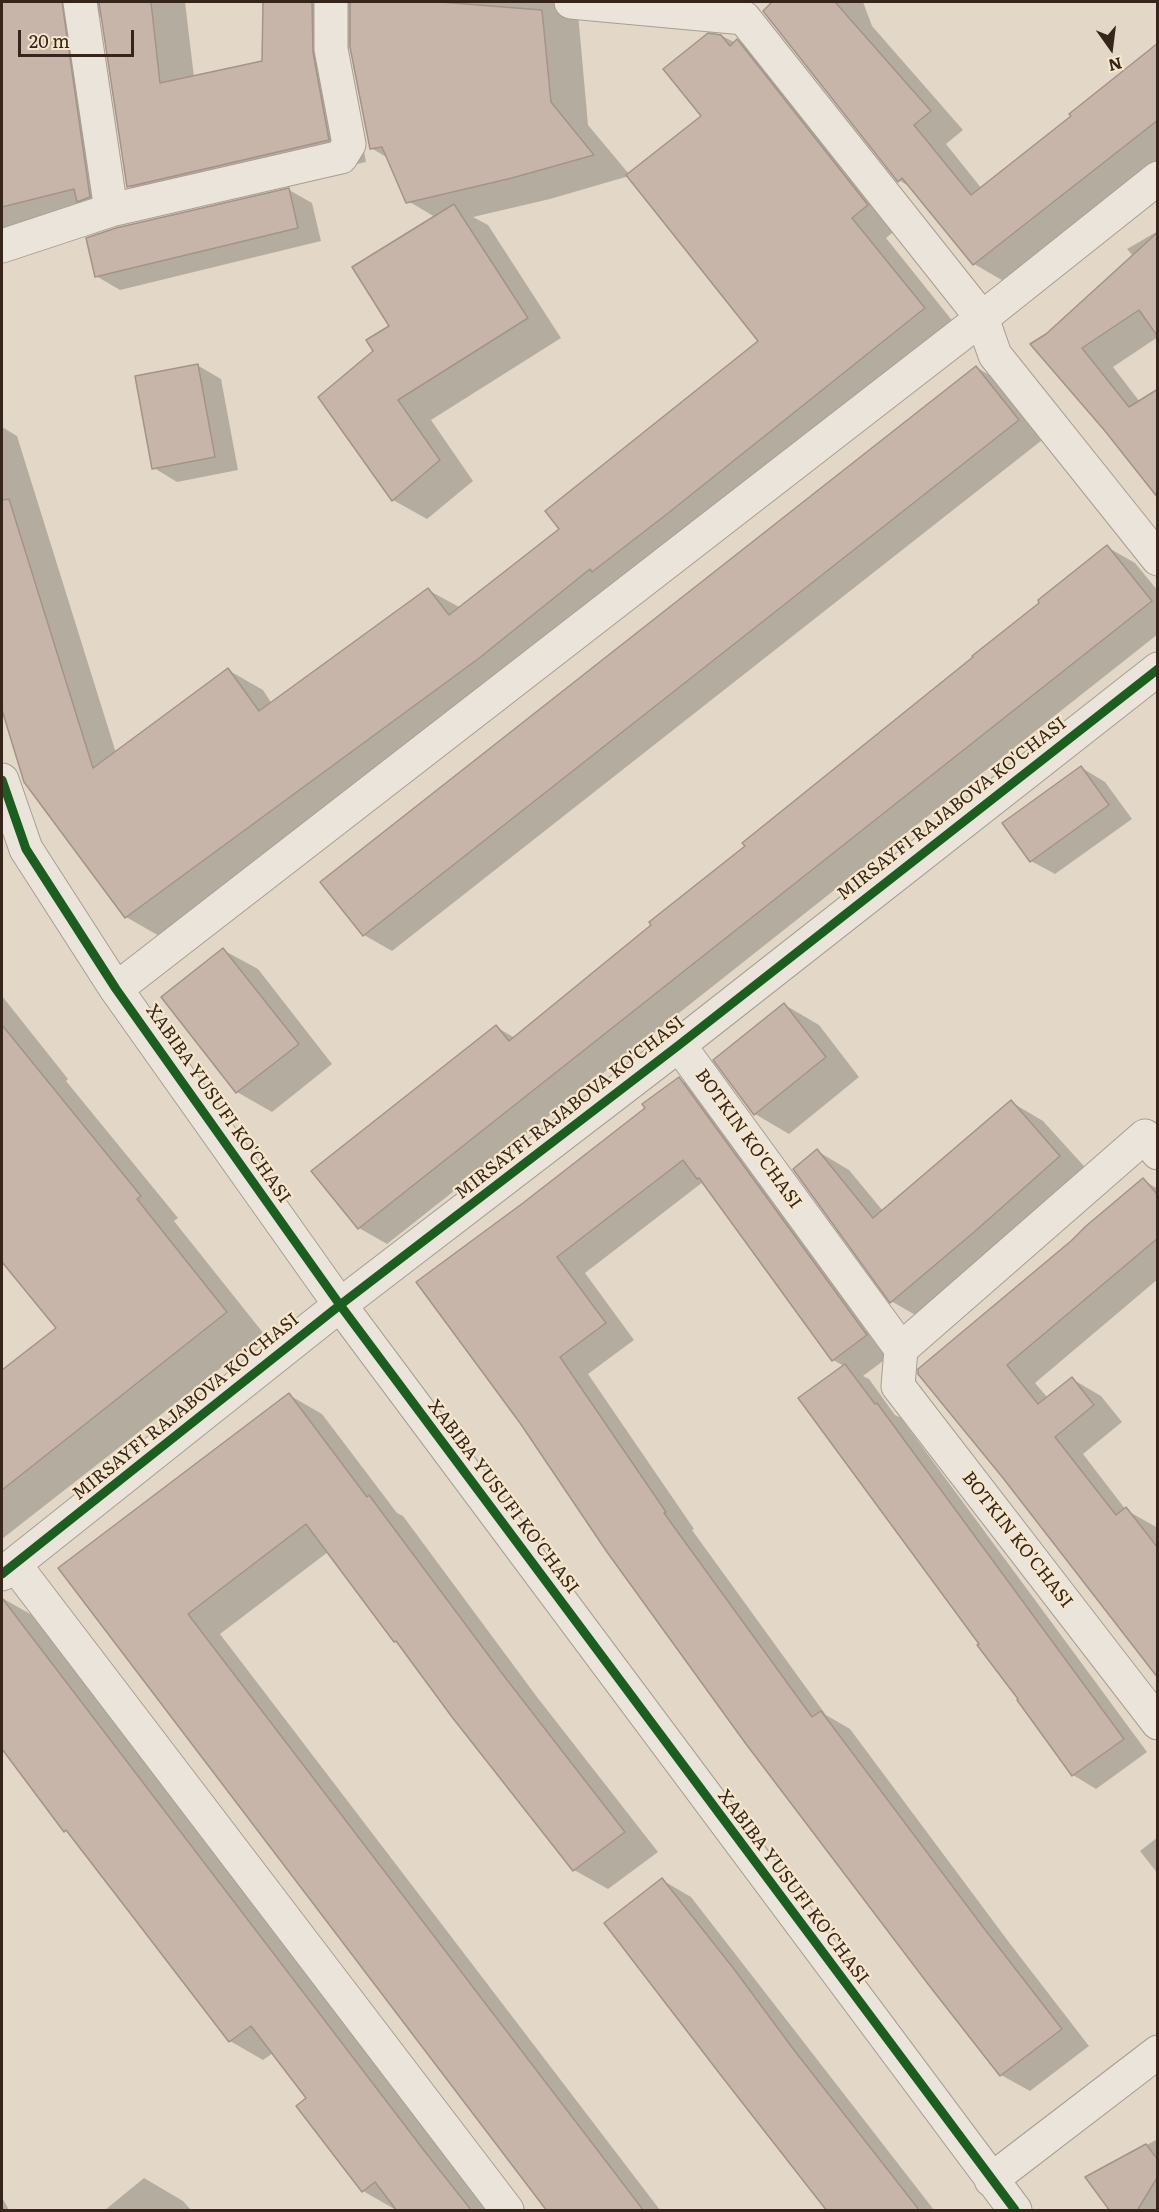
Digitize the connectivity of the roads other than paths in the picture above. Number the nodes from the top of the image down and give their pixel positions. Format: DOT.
graph roads {
  1 [pos="80,2"];
  2 [pos="331,2"];
  3 [pos="571,2"];
  4 [pos="1158,178"];
  5 [pos="111,210"];
  6 [pos="2,246"];
  7 [pos="982,318"];
  8 [pos="1158,559"];
  9 [pos="1158,669"];
  10 [pos="2,780"];
  11 [pos="116,989"];
  12 [pos="679,1045"];
  13 [pos="1158,1153"];
  14 [pos="340,1305"];
  15 [pos="901,1349"];
  16 [pos="8,1569"];
  17 [pos="1158,1723"];
  18 [pos="1158,2052"];
  19 [pos="991,2180"];
  20 [pos="507,2211"];
  21 [pos="1015,2211"];
  1 -- 5 [label="street"];
  2 -- 5 [label="street"];
  3 -- 7 [label="street"];
  4 -- 7 [label="street"];
  5 -- 6 [label="street"];
  7 -- 8 [label="street"];
  7 -- 11 [label="street"];
  9 -- 12 [label="street, MIRSAYFI RAJABOVA KO'CHASI"];
  10 -- 11 [label="street, XABIBA YUSUFI KO'CHASI"];
  11 -- 14 [label="street, XABIBA YUSUFI KO'CHASI"];
  12 -- 14 [label="street, MIRSAYFI RAJABOVA KO'CHASI"];
  12 -- 15 [label="street, BOTKIN KO'CHASI"];
  13 -- 15 [label="street"];
  14 -- 16 [label="street, MIRSAYFI RAJABOVA KO'CHASI"];
  14 -- 19 [label="street, XABIBA YUSUFI KO'CHASI"];
  15 -- 17 [label="street, BOTKIN KO'CHASI"];
  16 -- 20 [label="street"];
  18 -- 19 [label="street"];
  19 -- 21 [label="street, XABIBA YUSUFI KO'CHASI"];
}
